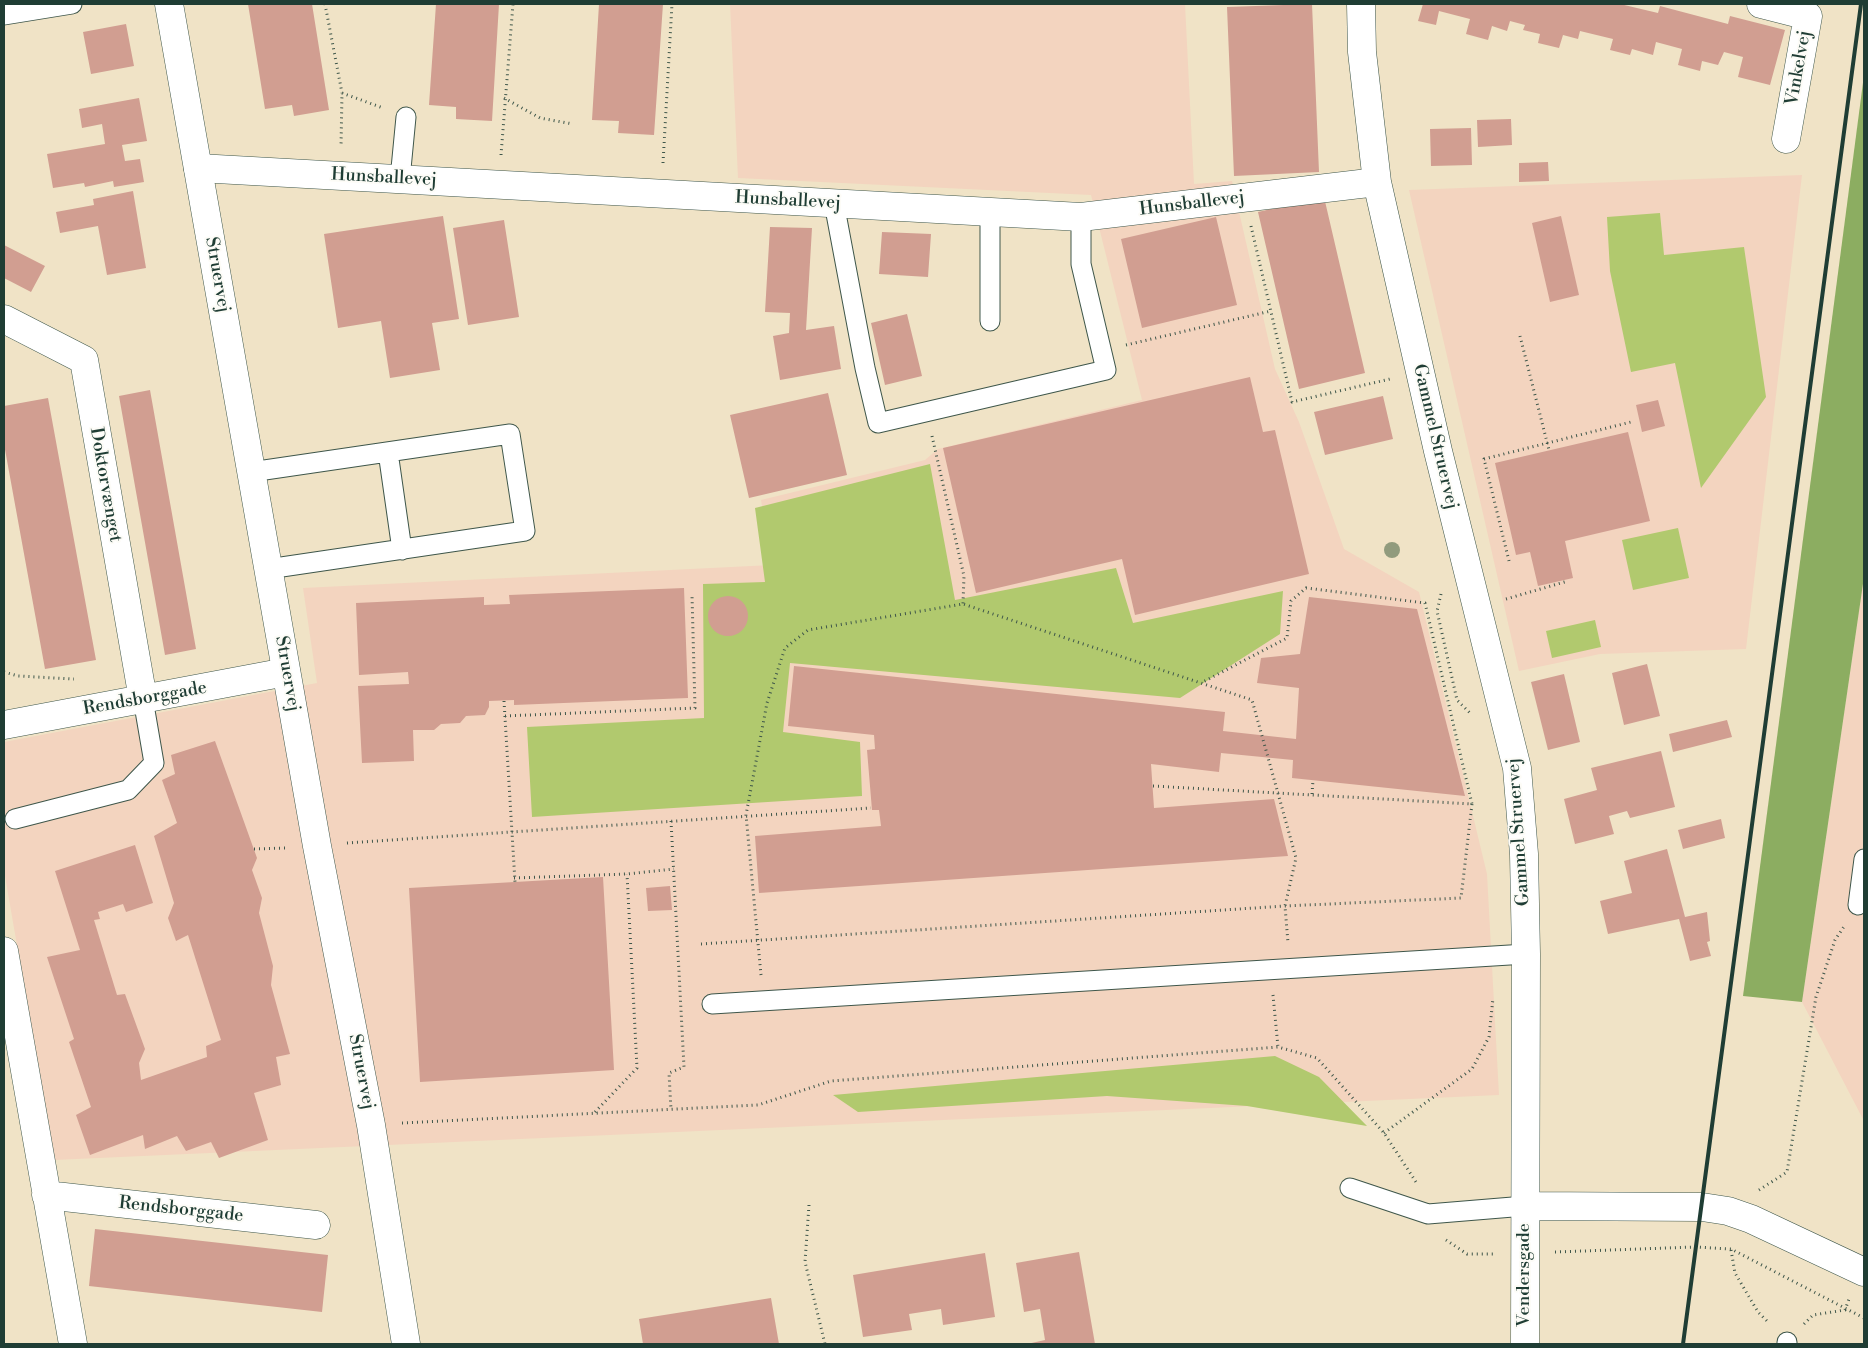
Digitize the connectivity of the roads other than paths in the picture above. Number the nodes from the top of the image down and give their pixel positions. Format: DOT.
graph roads {
  1 [pos="72,4"];
  2 [pos="169,4"];
  3 [pos="1361,4"];
  4 [pos="1761,4"];
  5 [pos="4,15"];
  6 [pos="406,117"];
  7 [pos="1786,139"];
  8 [pos="198,168"];
  9 [pos="400,179"];
  10 [pos="1377,182"];
  11 [pos="834,203"];
  12 [pos="990,212"];
  13 [pos="1081,217"];
  14 [pos="4,319"];
  15 [pos="990,321"];
  16 [pos="388,452"];
  17 [pos="251,472"];
  18 [pos="402,550"];
  19 [pos="268,569"];
  20 [pos="286,672"];
  21 [pos="143,699"];
  22 [pos="4,725"];
  23 [pos="15,819"];
  24 [pos="1864,859"];
  25 [pos="1858,905"];
  26 [pos="4,951"];
  27 [pos="1526,954"];
  28 [pos="712,1004"];
  29 [pos="11,1036"];
  30 [pos="1350,1188"];
  31 [pos="46,1195"];
  32 [pos="1525,1206"];
  33 [pos="316,1225"];
  34 [pos="1863,1272"];
  35 [pos="73,1344"];
  36 [pos="406,1344"];
  37 [pos="1525,1344"];
  1 -- 5 [label="lane"];
  2 -- 8 [label="street, Struervej"];
  3 -- 10 [label="street, Gammel Struervej"];
  4 -- 7 [label="street, Vinkelvej"];
  6 -- 9 [label="lane"];
  8 -- 9 [label="street, Hunsballevej"];
  8 -- 17 [label="street, Struervej"];
  9 -- 11 [label="street, Hunsballevej"];
  10 -- 13 [label="street, Hunsballevej"];
  10 -- 27 [label="street, Gammel Struervej"];
  11 -- 12 [label="street, Hunsballevej"];
  11 -- 13 [label="lane"];
  12 -- 13 [label="street, Hunsballevej"];
  12 -- 15 [label="lane"];
  14 -- 21 [label="street, Doktorvænget"];
  16 -- 17 [label="lane"];
  16 -- 18 [label="lane"];
  16 -- 18 [label="lane"];
  17 -- 19 [label="street, Struervej"];
  18 -- 19 [label="lane"];
  19 -- 20 [label="street, Struervej"];
  20 -- 21 [label="street, Rendsborggade"];
  20 -- 36 [label="street, Struervej"];
  21 -- 22 [label="street, Rendsborggade"];
  21 -- 23 [label="lane"];
  24 -- 25 [label="lane"];
  26 -- 29 [label="street"];
  27 -- 28 [label="lane"];
  27 -- 32 [label="street, Gammel Struervej"];
  29 -- 31 [label="street"];
  30 -- 32 [label="lane"];
  31 -- 33 [label="street, Rendsborggade"];
  31 -- 35 [label="street"];
  32 -- 34 [label="street"];
  32 -- 37 [label="street, Vendersgade"];
}
